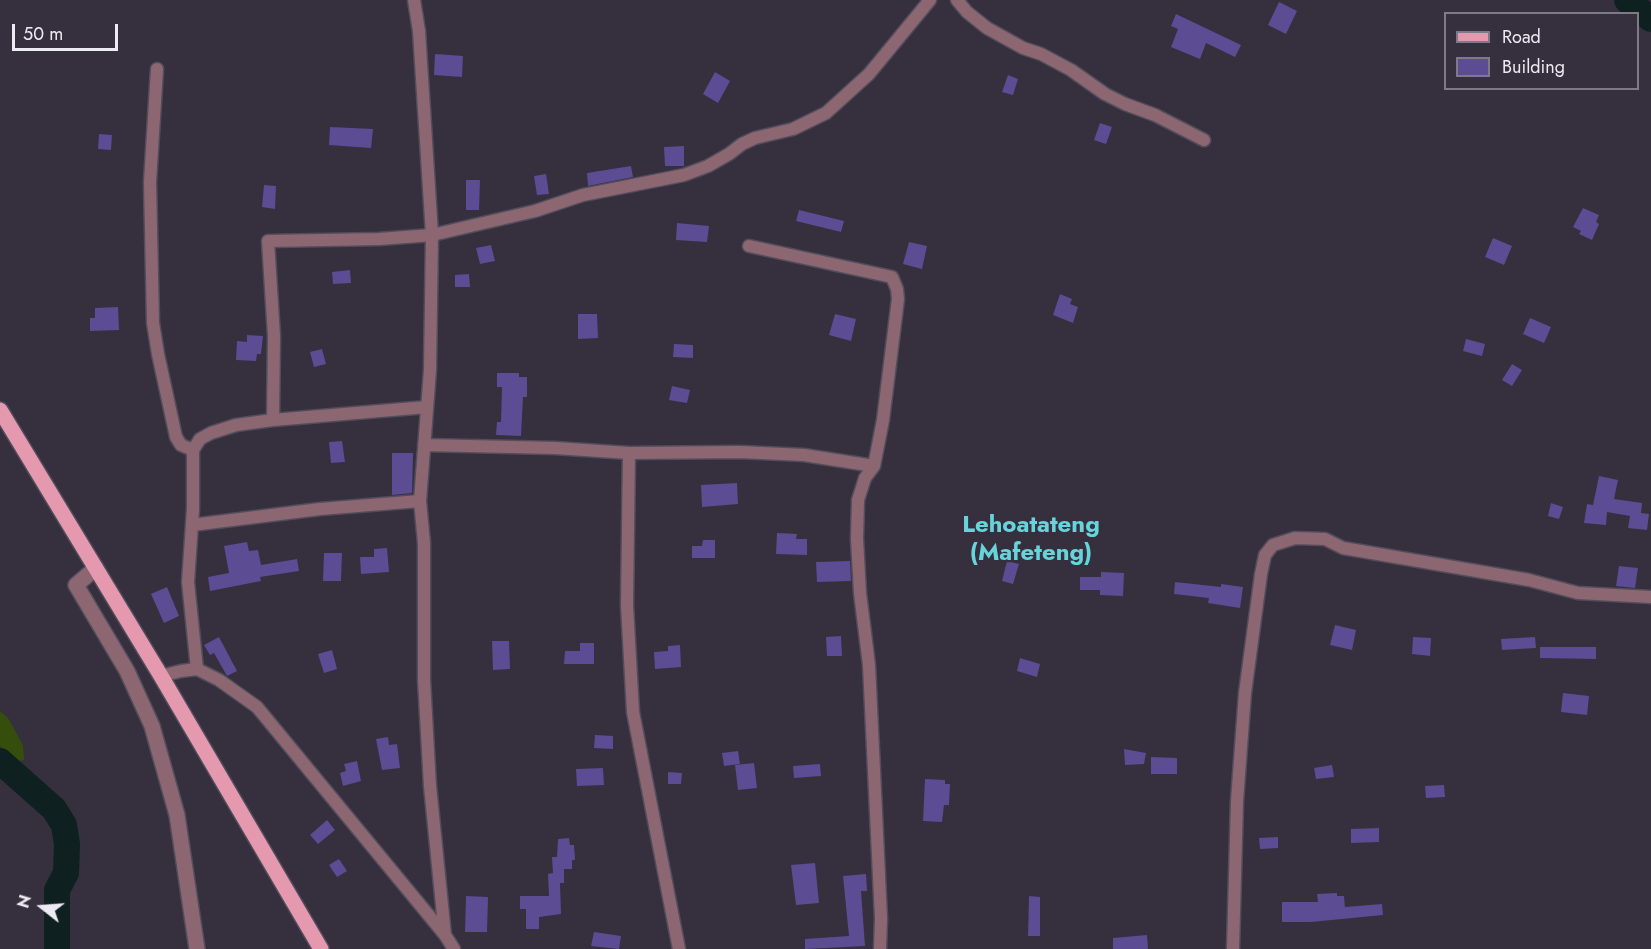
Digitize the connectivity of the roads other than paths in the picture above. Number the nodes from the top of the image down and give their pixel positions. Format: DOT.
graph roads {
  1 [pos="414,0"];
  2 [pos="930,0"];
  3 [pos="957,0"];
  4 [pos="157,69"];
  5 [pos="1204,140"];
  6 [pos="432,235"];
  7 [pos="749,246"];
  8 [pos="427,408"];
  9 [pos="0,410"];
  10 [pos="273,420"];
  11 [pos="424,445"];
  12 [pos="192,450"];
  13 [pos="628,453"];
  14 [pos="874,466"];
  15 [pos="420,501"];
  16 [pos="192,525"];
  17 [pos="96,568"];
  18 [pos="1651,597"];
  19 [pos="197,669"];
  20 [pos="161,676"];
  21 [pos="445,936"];
  22 [pos="197,949"];
  23 [pos="321,949"];
  24 [pos="454,949"];
  25 [pos="679,949"];
  26 [pos="880,949"];
  27 [pos="1233,949"];
  1 -- 6 [label="street"];
  2 -- 6 [label="street"];
  3 -- 5 [label="street"];
  4 -- 12 [label="street"];
  6 -- 8 [label="street"];
  6 -- 10 [label="street"];
  7 -- 14 [label="street"];
  8 -- 10 [label="street"];
  8 -- 11 [label="street"];
  9 -- 17 [label="main road"];
  10 -- 12 [label="street"];
  11 -- 13 [label="street"];
  11 -- 15 [label="street"];
  12 -- 16 [label="street"];
  13 -- 14 [label="street"];
  13 -- 25 [label="street"];
  14 -- 26 [label="street"];
  15 -- 16 [label="street"];
  15 -- 21 [label="street"];
  16 -- 19 [label="street"];
  17 -- 20 [label="main road"];
  17 -- 22 [label="street"];
  18 -- 27 [label="street"];
  19 -- 20 [label="street"];
  19 -- 21 [label="street"];
  20 -- 23 [label="main road"];
  21 -- 24 [label="street"];
}
